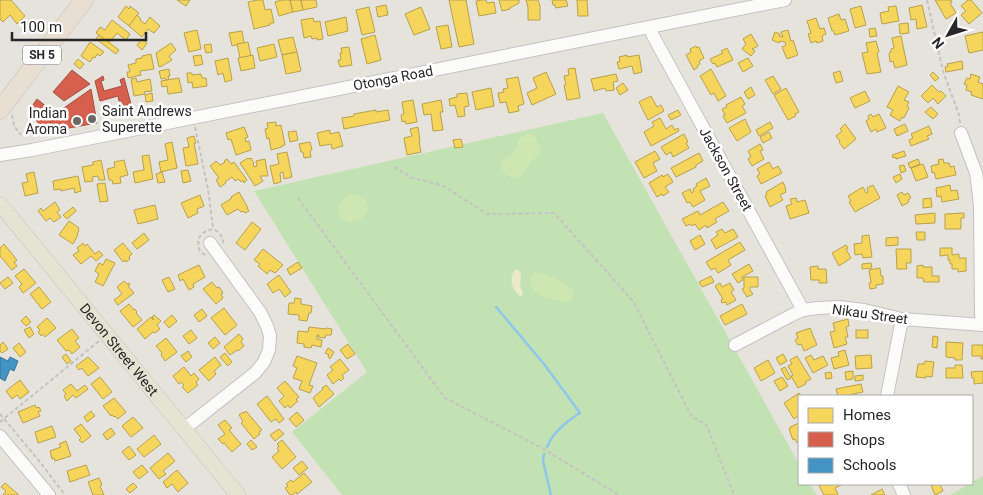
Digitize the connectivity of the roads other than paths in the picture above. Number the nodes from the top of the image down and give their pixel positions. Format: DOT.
graph roads {
  1 [pos="84,0"];
  2 [pos="785,0"];
  3 [pos="727,6"];
  4 [pos="650,27"];
  5 [pos="6,111"];
  6 [pos="961,133"];
  7 [pos="0,155"];
  8 [pos="0,204"];
  9 [pos="210,243"];
  10 [pos="803,310"];
  11 [pos="902,319"];
  12 [pos="982,325"];
  13 [pos="735,346"];
  14 [pos="887,395"];
  15 [pos="184,429"];
  16 [pos="0,436"];
  17 [pos="49,495"];
  18 [pos="238,495"];
  1 -- 5 [label="highway, SH 5"];
  2 -- 3 [label="street, Otonga Road"];
  3 -- 4 [label="street, Otonga Road"];
  4 -- 7 [label="street, Otonga Road"];
  4 -- 10 [label="street, Jackson Street"];
  6 -- 12 [label="street"];
  8 -- 15 [label="main road, Devon Street West"];
  9 -- 15 [label="street"];
  10 -- 11 [label="street, Nikau Street"];
  10 -- 13 [label="street, Nikau Street"];
  11 -- 12 [label="street, Nikau Street"];
  11 -- 14 [label="street"];
  15 -- 18 [label="main road, Devon Street West"];
  16 -- 17 [label="street"];
}
